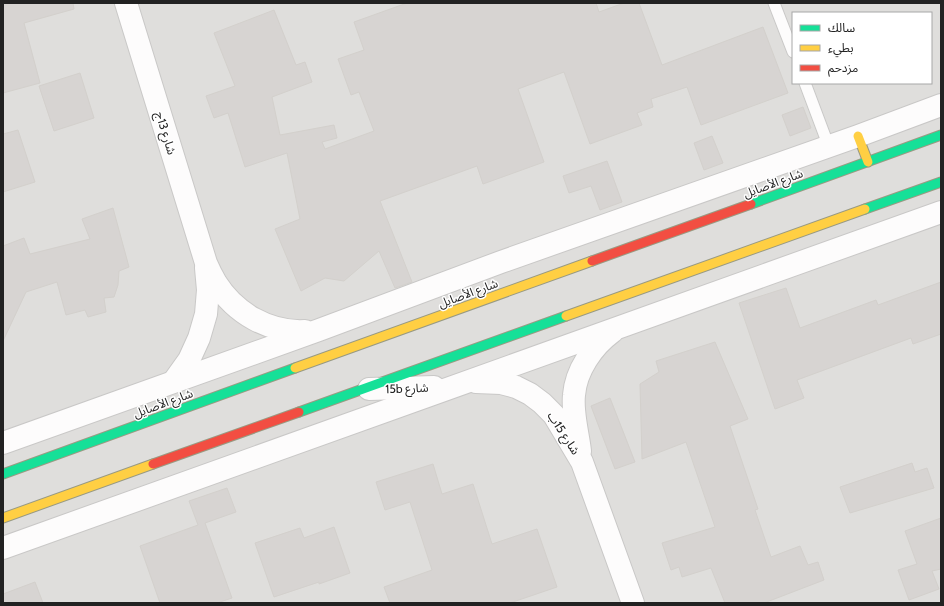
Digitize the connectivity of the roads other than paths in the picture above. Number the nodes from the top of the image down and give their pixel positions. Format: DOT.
graph roads {
  1 [pos="126,3"];
  2 [pos="774,3"];
  3 [pos="792,49"];
  4 [pos="805,84"];
  5 [pos="941,105"];
  6 [pos="941,135"];
  7 [pos="858,136"];
  8 [pos="829,147"];
  9 [pos="868,162"];
  10 [pos="941,182"];
  11 [pos="941,212"];
  12 [pos="206,263"];
  13 [pos="624,325"];
  14 [pos="319,330"];
  15 [pos="174,381"];
  16 [pos="456,386"];
  17 [pos="358,390"];
  18 [pos="3,443"];
  19 [pos="582,462"];
  20 [pos="3,474"];
  21 [pos="3,518"];
  22 [pos="3,548"];
  23 [pos="633,603"];
  1 -- 12 [label="street, شارع 13ج"];
  2 -- 3 [label="lane"];
  4 -- 8 [label="lane"];
  5 -- 7 [label="street"];
  6 -- 9 [label="street, شارع الأصايل"];
  7 -- 8 [label="street"];
  7 -- 9 [label="street"];
  8 -- 14 [label="street"];
  9 -- 20 [label="street, شارع الأصايل"];
  10 -- 17 [label="street"];
  11 -- 13 [label="street"];
  12 -- 14 [label="street, شارع 13ج"];
  12 -- 15 [label="street, شارع 13ج"];
  13 -- 16 [label="street"];
  13 -- 19 [label="street, شارع 15ب"];
  14 -- 15 [label="street"];
  15 -- 18 [label="street"];
  16 -- 17 [label="street, 15b شارع"];
  16 -- 19 [label="street, شارع 15ب"];
  16 -- 22 [label="street"];
  17 -- 21 [label="street"];
  19 -- 23 [label="street, شارع 15ب"];
}
